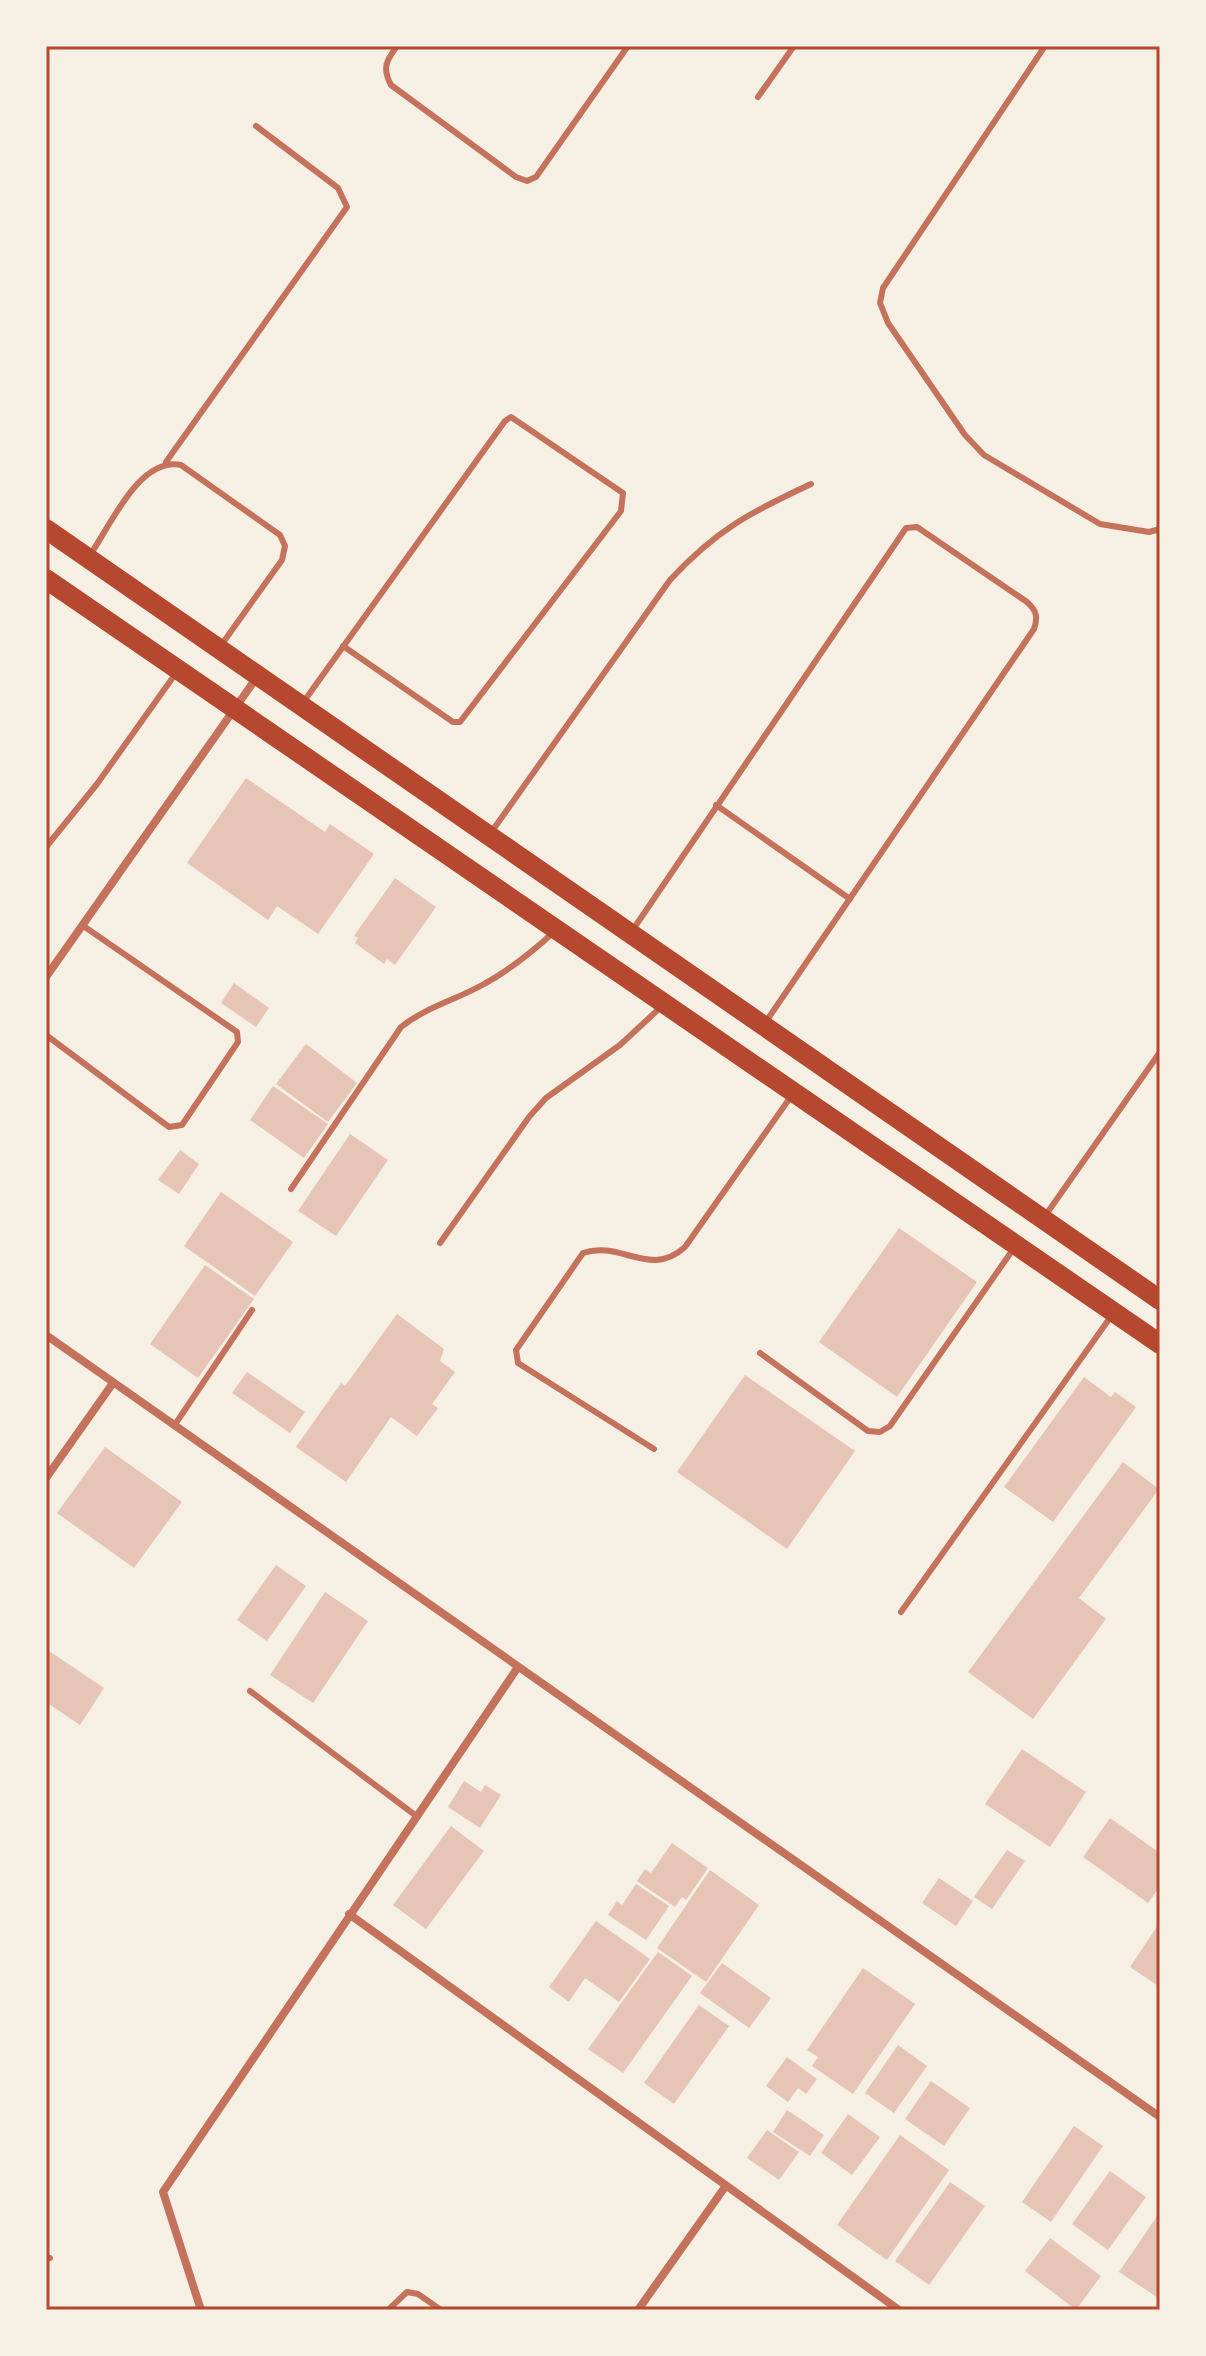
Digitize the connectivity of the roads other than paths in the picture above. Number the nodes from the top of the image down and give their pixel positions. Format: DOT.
graph roads {
  1 [pos="397,46"];
  2 [pos="628,46"];
  3 [pos="794,46"];
  4 [pos="1045,46"];
  5 [pos="758,97"];
  6 [pos="256,126"];
  7 [pos="166,462"];
  8 [pos="811,484"];
  9 [pos="46,529"];
  10 [pos="1160,529"];
  11 [pos="88,558"];
  12 [pos="46,579"];
  13 [pos="343,646"];
  14 [pos="218,650"];
  15 [pos="178,670"];
  16 [pos="257,677"];
  17 [pos="300,707"];
  18 [pos="235,708"];
  19 [pos="716,805"];
  20 [pos="488,837"];
  21 [pos="46,847"];
  22 [pos="850,899"];
  23 [pos="82,925"];
  24 [pos="557,930"];
  25 [pos="630,935"];
  26 [pos="46,977"];
  27 [pos="664,1004"];
  28 [pos="763,1026"];
  29 [pos="46,1035"];
  30 [pos="1160,1052"];
  31 [pos="794,1092"];
  32 [pos="291,1189"];
  33 [pos="1043,1219"];
  34 [pos="440,1243"];
  35 [pos="1016,1245"];
  36 [pos="1160,1300"];
  37 [pos="252,1310"];
  38 [pos="1114,1312"];
  39 [pos="46,1335"];
  40 [pos="1160,1344"];
  41 [pos="760,1353"];
  42 [pos="113,1383"];
  43 [pos="174,1426"];
  44 [pos="654,1449"];
  45 [pos="46,1478"];
  46 [pos="901,1612"];
  47 [pos="518,1667"];
  48 [pos="250,1691"];
  49 [pos="415,1815"];
  50 [pos="349,1914"];
  51 [pos="1160,2117"];
  52 [pos="725,2187"];
  53 [pos="201,2310"];
  54 [pos="388,2310"];
  55 [pos="441,2310"];
  56 [pos="638,2310"];
  57 [pos="899,2310"];
  1 -- 2 [label="lane"];
  3 -- 5 [label="lane"];
  4 -- 10 [label="lane"];
  6 -- 7 [label="lane"];
  7 -- 11 [label="lane"];
  7 -- 14 [label="lane"];
  8 -- 20 [label="lane"];
  9 -- 11 [label="highway"];
  11 -- 14 [label="highway"];
  12 -- 15 [label="highway"];
  13 -- 13 [label="lane"];
  13 -- 17 [label="lane"];
  14 -- 16 [label="highway"];
  15 -- 18 [label="highway"];
  15 -- 21 [label="lane"];
  16 -- 17 [label="highway"];
  16 -- 18 [label="street"];
  17 -- 20 [label="highway"];
  18 -- 23 [label="street"];
  18 -- 24 [label="highway"];
  19 -- 22 [label="lane"];
  19 -- 22 [label="lane"];
  19 -- 25 [label="lane"];
  20 -- 25 [label="highway"];
  22 -- 28 [label="lane"];
  23 -- 26 [label="street"];
  23 -- 29 [label="lane"];
  24 -- 27 [label="highway"];
  24 -- 32 [label="lane"];
  25 -- 28 [label="highway"];
  27 -- 31 [label="highway"];
  27 -- 34 [label="lane"];
  28 -- 33 [label="highway"];
  30 -- 33 [label="lane"];
  31 -- 35 [label="highway"];
  31 -- 44 [label="lane"];
  33 -- 36 [label="highway"];
  35 -- 38 [label="highway"];
  35 -- 41 [label="lane"];
  37 -- 43 [label="lane"];
  38 -- 40 [label="highway"];
  38 -- 46 [label="lane"];
  39 -- 42 [label="street"];
  42 -- 43 [label="street"];
  42 -- 45 [label="street"];
  43 -- 47 [label="street"];
  47 -- 49 [label="street"];
  47 -- 51 [label="street"];
  48 -- 49 [label="lane"];
  49 -- 50 [label="street"];
  50 -- 52 [label="street"];
  50 -- 53 [label="street"];
  52 -- 56 [label="street"];
  52 -- 57 [label="street"];
  54 -- 55 [label="lane"];
}
